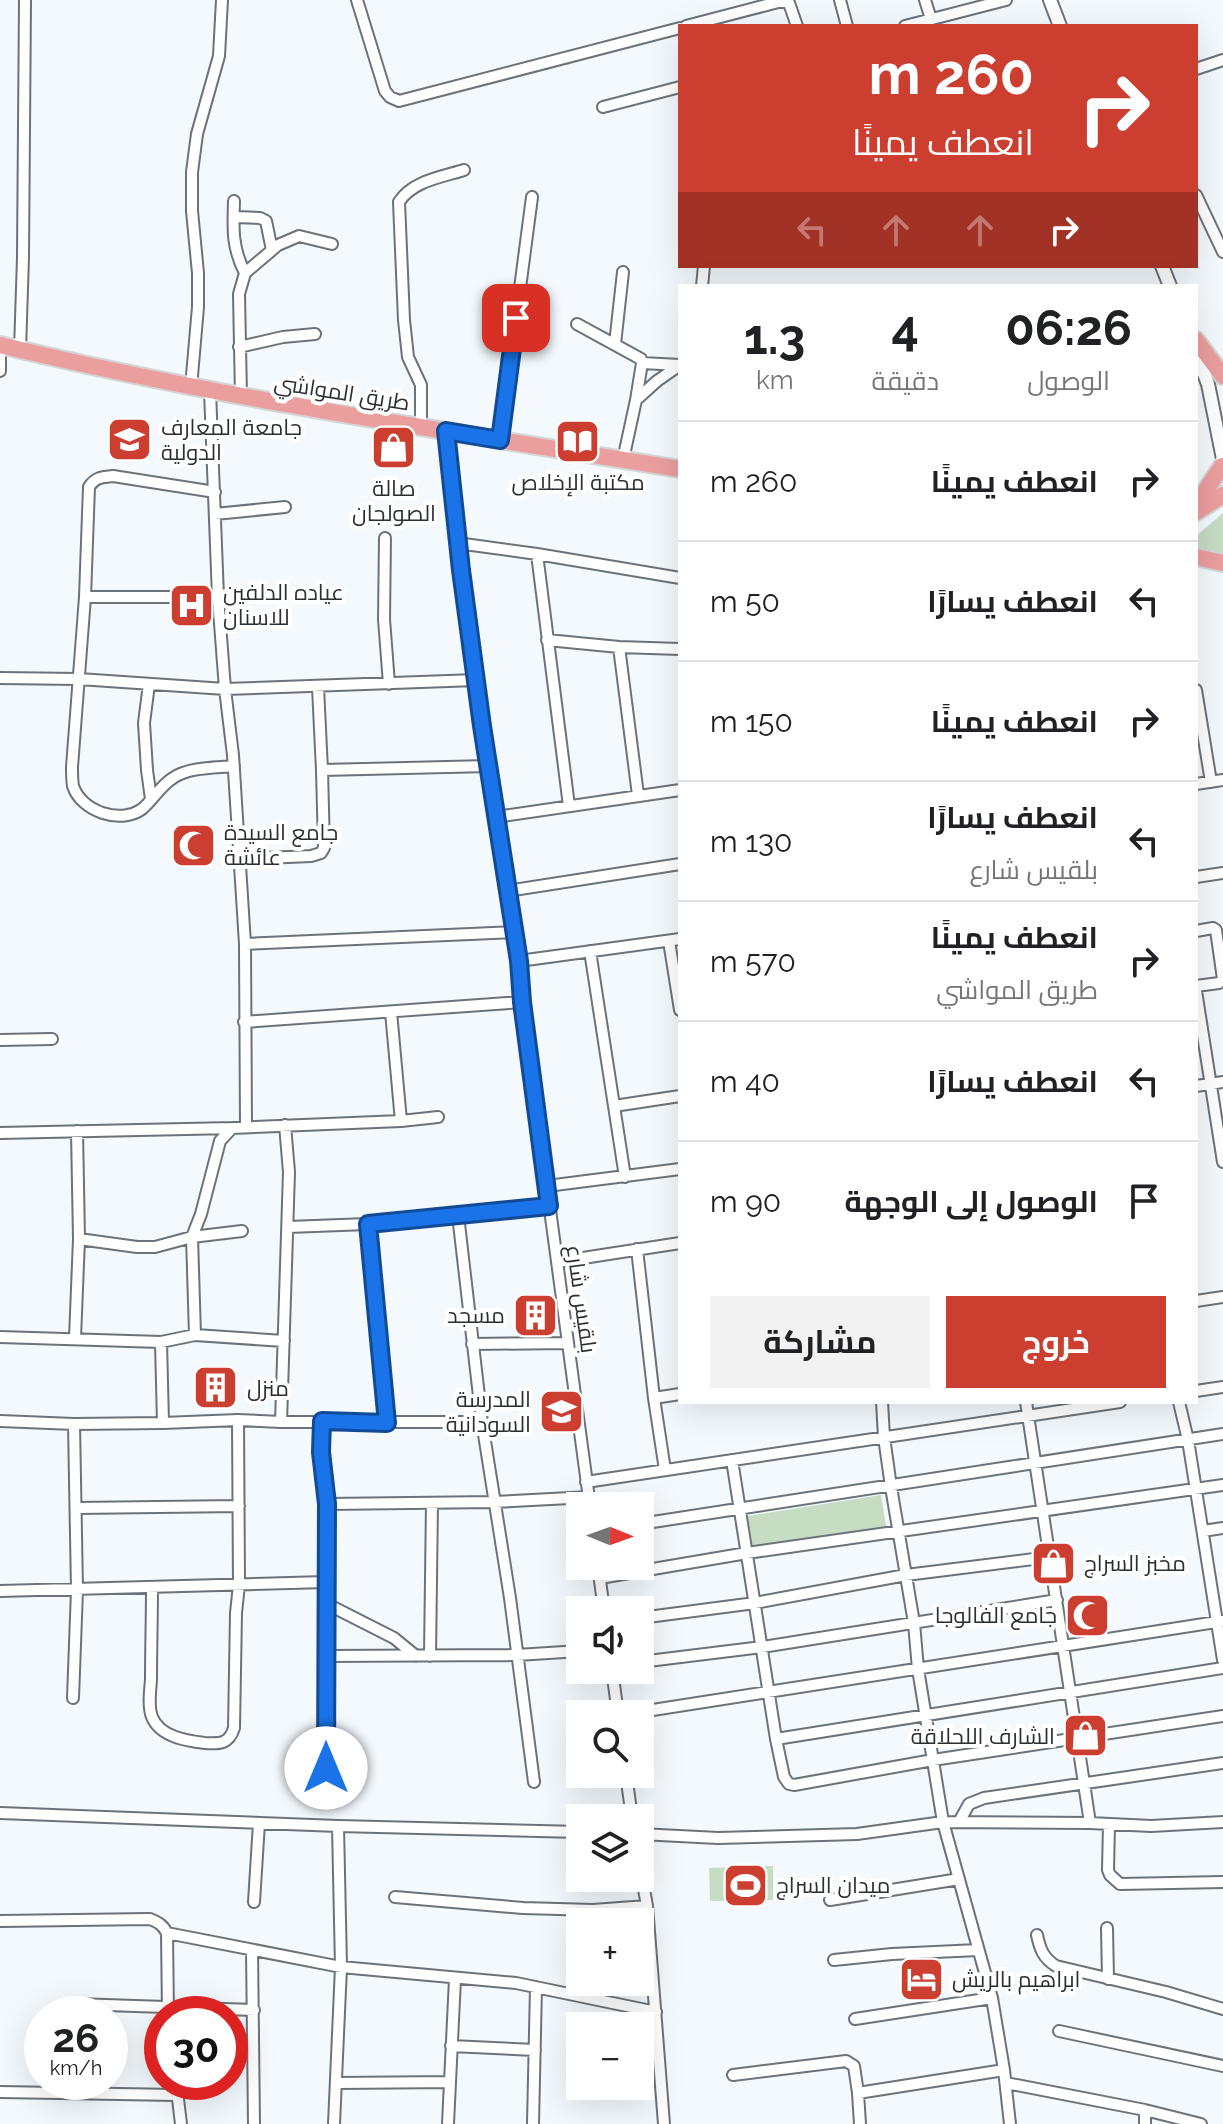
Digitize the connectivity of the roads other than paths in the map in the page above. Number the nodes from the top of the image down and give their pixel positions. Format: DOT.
graph roads {
  1 [pos="25,0"];
  2 [pos="222,0"];
  3 [pos="357,0"];
  4 [pos="840,0"];
  5 [pos="925,0"];
  6 [pos="1006,0"];
  7 [pos="1050,0"];
  8 [pos="931,19"];
  9 [pos="694,24"];
  10 [pos="796,24"];
  11 [pos="846,24"];
  12 [pos="912,24"];
  13 [pos="1059,24"];
  14 [pos="678,29"];
  15 [pos="1223,60"];
  16 [pos="1198,68"];
  17 [pos="678,88"];
  18 [pos="603,107"];
  19 [pos="464,170"];
  20 [pos="532,197"];
  21 [pos="1198,199"];
  22 [pos="234,201"];
  23 [pos="234,217"];
  24 [pos="332,244"];
  25 [pos="272,250"];
  26 [pos="1223,252"];
  27 [pos="623,272"];
  28 [pos="245,273"];
  29 [pos="577,324"];
  30 [pos="315,334"];
  31 [pos="615,344"];
  32 [pos="1198,344"];
  33 [pos="0,345"];
  34 [pos="239,347"];
  35 [pos="20,350"];
  36 [pos="1198,356"];
  37 [pos="642,363"];
  38 [pos="678,365"];
  39 [pos="678,366"];
  40 [pos="0,371"];
  41 [pos="1215,380"];
  42 [pos="191,387"];
  43 [pos="210,391"];
  44 [pos="241,397"];
  45 [pos="636,400"];
  46 [pos="1223,409"];
  47 [pos="421,427"];
  48 [pos="446,431"];
  49 [pos="500,440"];
  50 [pos="623,460"];
  51 [pos="1223,462"];
  52 [pos="678,469"];
  53 [pos="1223,473"];
  54 [pos="215,492"];
  55 [pos="1223,495"];
  56 [pos="1198,502"];
  57 [pos="285,507"];
  58 [pos="1198,511"];
  59 [pos="215,514"];
  60 [pos="385,538"];
  61 [pos="457,543"];
  62 [pos="537,554"];
  63 [pos="1198,557"];
  64 [pos="1223,563"];
  65 [pos="678,578"];
  66 [pos="85,597"];
  67 [pos="218,597"];
  68 [pos="547,640"];
  69 [pos="619,647"];
  70 [pos="678,649"];
  71 [pos="0,678"];
  72 [pos="79,679"];
  73 [pos="476,680"];
  74 [pos="149,684"];
  75 [pos="389,684"];
  76 [pos="318,687"];
  77 [pos="225,689"];
  78 [pos="1198,702"];
  79 [pos="234,766"];
  80 [pos="489,766"];
  81 [pos="322,770"];
  82 [pos="1223,780"];
  83 [pos="1211,782"];
  84 [pos="1198,784"];
  85 [pos="678,790"];
  86 [pos="638,795"];
  87 [pos="151,799"];
  88 [pos="569,806"];
  89 [pos="496,817"];
  90 [pos="240,859"];
  91 [pos="678,864"];
  92 [pos="1223,873"];
  93 [pos="1198,877"];
  94 [pos="507,891"];
  95 [pos="1198,931"];
  96 [pos="513,932"];
  97 [pos="675,940"];
  98 [pos="245,944"];
  99 [pos="590,951"];
  100 [pos="519,961"];
  101 [pos="678,982"];
  102 [pos="1198,988"];
  103 [pos="522,1002"];
  104 [pos="1198,1004"];
  105 [pos="391,1012"];
  106 [pos="244,1022"];
  107 [pos="52,1039"];
  108 [pos="0,1040"];
  109 [pos="1223,1082"];
  110 [pos="1209,1084"];
  111 [pos="1198,1086"];
  112 [pos="678,1096"];
  113 [pos="614,1106"];
  114 [pos="438,1117"];
  115 [pos="401,1121"];
  116 [pos="285,1125"];
  117 [pos="246,1126"];
  118 [pos="232,1128"];
  119 [pos="77,1131"];
  120 [pos="0,1133"];
  121 [pos="1223,1162"];
  122 [pos="678,1169"];
  123 [pos="625,1177"];
  124 [pos="547,1186"];
  125 [pos="549,1206"];
  126 [pos="458,1215"];
  127 [pos="368,1224"];
  128 [pos="288,1227"];
  129 [pos="242,1231"];
  130 [pos="192,1237"];
  131 [pos="79,1239"];
  132 [pos="678,1243"];
  133 [pos="637,1249"];
  134 [pos="557,1262"];
  135 [pos="1223,1297"];
  136 [pos="1198,1301"];
  137 [pos="195,1335"];
  138 [pos="0,1337"];
  139 [pos="75,1338"];
  140 [pos="284,1341"];
  141 [pos="161,1342"];
  142 [pos="568,1343"];
  143 [pos="472,1344"];
  144 [pos="1223,1387"];
  145 [pos="1198,1391"];
  146 [pos="678,1394"];
  147 [pos="654,1398"];
  148 [pos="882,1404"];
  149 [pos="1026,1404"];
  150 [pos="1107,1404"];
  151 [pos="1179,1404"];
  152 [pos="1028,1416"];
  153 [pos="238,1420"];
  154 [pos="0,1421"];
  155 [pos="322,1421"];
  156 [pos="281,1422"];
  157 [pos="482,1422"];
  158 [pos="163,1423"];
  159 [pos="387,1423"];
  160 [pos="74,1424"];
  161 [pos="1223,1434"];
  162 [pos="884,1437"];
  163 [pos="1188,1440"];
  164 [pos="732,1460"];
  165 [pos="1035,1464"];
  166 [pos="665,1470"];
  167 [pos="586,1482"];
  168 [pos="1223,1485"];
  169 [pos="891,1487"];
  170 [pos="1195,1489"];
  171 [pos="588,1492"];
  172 [pos="566,1501"];
  173 [pos="494,1502"];
  174 [pos="432,1503"];
  175 [pos="327,1504"];
  176 [pos="239,1506"];
  177 [pos="76,1508"];
  178 [pos="740,1509"];
  179 [pos="1042,1510"];
  180 [pos="654,1522"];
  181 [pos="1223,1528"];
  182 [pos="1203,1531"];
  183 [pos="899,1532"];
  184 [pos="747,1553"];
  185 [pos="1050,1557"];
  186 [pos="654,1565"];
  187 [pos="906,1575"];
  188 [pos="1223,1575"];
  189 [pos="1210,1577"];
  190 [pos="326,1582"];
  191 [pos="239,1585"];
  192 [pos="152,1588"];
  193 [pos="77,1590"];
  194 [pos="0,1591"];
  195 [pos="1057,1600"];
  196 [pos="755,1603"];
  197 [pos="327,1604"];
  198 [pos="654,1616"];
  199 [pos="1220,1622"];
  200 [pos="914,1623"];
  201 [pos="1064,1646"];
  202 [pos="762,1647"];
  203 [pos="566,1652"];
  204 [pos="517,1655"];
  205 [pos="327,1656"];
  206 [pos="416,1656"];
  207 [pos="430,1656"];
  208 [pos="654,1660"];
  209 [pos="1223,1660"];
  210 [pos="1223,1668"];
  211 [pos="918,1669"];
  212 [pos="769,1692"];
  213 [pos="1071,1692"];
  214 [pos="73,1698"];
  215 [pos="654,1710"];
  216 [pos="925,1716"];
  217 [pos="1223,1716"];
  218 [pos="776,1739"];
  219 [pos="1078,1739"];
  220 [pos="933,1760"];
  221 [pos="1223,1763"];
  222 [pos="326,1768"];
  223 [pos="534,1782"];
  224 [pos="1084,1784"];
  225 [pos="0,1813"];
  226 [pos="943,1822"];
  227 [pos="959,1822"];
  228 [pos="1223,1822"];
  229 [pos="259,1823"];
  230 [pos="1090,1823"];
  231 [pos="1109,1824"];
  232 [pos="338,1826"];
  233 [pos="566,1832"];
  234 [pos="654,1835"];
  235 [pos="959,1879"];
  236 [pos="1223,1882"];
  237 [pos="644,1892"];
  238 [pos="395,1897"];
  239 [pos="830,1900"];
  240 [pos="254,1902"];
  241 [pos="647,1906"];
  242 [pos="0,1921"];
  243 [pos="1107,1928"];
  244 [pos="167,1933"];
  245 [pos="1037,1935"];
  246 [pos="252,1950"];
  247 [pos="978,1950"];
  248 [pos="834,1960"];
  249 [pos="341,1967"];
  250 [pos="455,1979"];
  251 [pos="1108,1979"];
  252 [pos="536,1987"];
  253 [pos="168,1996"];
  254 [pos="992,1998"];
  255 [pos="1223,2009"];
  256 [pos="248,2010"];
  257 [pos="254,2010"];
  258 [pos="656,2012"];
  259 [pos="855,2019"];
  260 [pos="1059,2031"];
  261 [pos="451,2046"];
  262 [pos="535,2050"];
  263 [pos="1223,2066"];
  264 [pos="1004,2070"];
  265 [pos="733,2075"];
  266 [pos="450,2082"];
  267 [pos="337,2083"];
  268 [pos="1006,2083"];
  269 [pos="24,2090"];
  270 [pos="0,2092"];
  271 [pos="858,2093"];
  272 [pos="178,2100"];
  273 [pos="1145,2110"];
  274 [pos="181,2124"];
  275 [pos="254,2124"];
  276 [pos="334,2124"];
  277 [pos="448,2124"];
  278 [pos="533,2124"];
  279 [pos="664,2124"];
  280 [pos="860,2124"];
  281 [pos="1010,2124"];
  282 [pos="1145,2124"];
  283 [pos="1201,2124"];
  1 -- 35 [label="street"];
  2 -- 42 [label="street"];
  3 -- 14 [label="street"];
  4 -- 11 [label="street"];
  5 -- 8 [label="street"];
  6 -- 8 [label="street"];
  7 -- 13 [label="street"];
  8 -- 12 [label="street"];
  9 -- 10 [label="street"];
  15 -- 16 [label="street"];
  17 -- 18 [label="street"];
  19 -- 47 [label="street"];
  20 -- 49 [label="street"];
  21 -- 26 [label="street"];
  22 -- 23 [label="street"];
  23 -- 25 [label="street"];
  23 -- 28 [label="street"];
  24 -- 25 [label="street"];
  25 -- 28 [label="street"];
  27 -- 31 [label="street"];
  28 -- 34 [label="street"];
  29 -- 31 [label="street"];
  30 -- 34 [label="street"];
  31 -- 37 [label="street"];
  32 -- 41 [label="main road"];
  33 -- 35 [label="main road, طريق المواشي"];
  33 -- 40 [label="street"];
  34 -- 44 [label="street"];
  35 -- 42 [label="main road, طريق المواشي"];
  36 -- 41 [label="street"];
  37 -- 38 [label="street"];
  37 -- 45 [label="street"];
  39 -- 45 [label="street"];
  41 -- 46 [label="street"];
  41 -- 51 [label="street"];
  42 -- 43 [label="main road, طريق المواشي"];
  43 -- 44 [label="main road, طريق المواشي"];
  43 -- 54 [label="street"];
  44 -- 47 [label="main road, طريق المواشي"];
  45 -- 50 [label="street"];
  47 -- 48 [label="main road, طريق المواشي"];
  48 -- 49 [label="main road, طريق المواشي"];
  48 -- 61 [label="street, بلقيس شارع"];
  49 -- 50 [label="main road, طريق المواشي"];
  50 -- 52 [label="main road, طريق المواشي"];
  51 -- 53 [label="main road"];
  51 -- 56 [label="main road"];
  54 -- 59 [label="street"];
  54 -- 66 [label="street"];
  55 -- 58 [label="main road"];
  57 -- 59 [label="street"];
  59 -- 67 [label="street"];
  60 -- 75 [label="street"];
  61 -- 62 [label="street"];
  61 -- 73 [label="street, بلقيس شارع"];
  62 -- 65 [label="street"];
  62 -- 68 [label="street"];
  63 -- 64 [label="main road"];
  66 -- 67 [label="street"];
  66 -- 72 [label="street"];
  67 -- 77 [label="street"];
  68 -- 69 [label="street"];
  68 -- 88 [label="street"];
  69 -- 70 [label="street"];
  69 -- 86 [label="street"];
  71 -- 72 [label="street"];
  72 -- 74 [label="street"];
  72 -- 87 [label="street"];
  73 -- 75 [label="street"];
  73 -- 80 [label="street, بلقيس شارع"];
  74 -- 77 [label="street"];
  74 -- 87 [label="street"];
  75 -- 76 [label="street"];
  76 -- 77 [label="street"];
  76 -- 81 [label="street"];
  77 -- 79 [label="street"];
  78 -- 83 [label="street"];
  79 -- 87 [label="street"];
  79 -- 90 [label="street"];
  80 -- 81 [label="street"];
  80 -- 89 [label="street, بلقيس شارع"];
  81 -- 90 [label="street"];
  82 -- 83 [label="street"];
  83 -- 84 [label="street"];
  85 -- 86 [label="street"];
  86 -- 88 [label="street"];
  88 -- 89 [label="street"];
  89 -- 94 [label="street, بلقيس شارع"];
  90 -- 98 [label="street"];
  91 -- 94 [label="street"];
  92 -- 93 [label="street"];
  94 -- 96 [label="street, بلقيس شارع"];
  95 -- 102 [label="street"];
  96 -- 98 [label="street"];
  96 -- 100 [label="street, بلقيس شارع"];
  97 -- 99 [label="street"];
  97 -- 101 [label="street"];
  98 -- 106 [label="street"];
  99 -- 100 [label="street"];
  99 -- 113 [label="street"];
  100 -- 103 [label="street, بلقيس شارع"];
  103 -- 105 [label="street"];
  103 -- 124 [label="street, بلقيس شارع"];
  104 -- 110 [label="street"];
  105 -- 106 [label="street"];
  105 -- 115 [label="street"];
  106 -- 117 [label="street"];
  107 -- 108 [label="street"];
  109 -- 110 [label="street"];
  110 -- 111 [label="street"];
  110 -- 121 [label="street"];
  112 -- 113 [label="street"];
  113 -- 123 [label="street"];
  114 -- 115 [label="street"];
  115 -- 116 [label="street"];
  116 -- 117 [label="street"];
  116 -- 128 [label="street"];
  117 -- 118 [label="street"];
  118 -- 119 [label="street"];
  118 -- 130 [label="street"];
  119 -- 120 [label="street"];
  119 -- 131 [label="street"];
  122 -- 123 [label="street"];
  123 -- 124 [label="street"];
  124 -- 125 [label="street, بلقيس شارع"];
  125 -- 126 [label="street"];
  125 -- 134 [label="street, بلقيس شارع"];
  126 -- 127 [label="street"];
  126 -- 143 [label="street"];
  127 -- 128 [label="street"];
  127 -- 159 [label="street"];
  128 -- 140 [label="street"];
  129 -- 130 [label="street"];
  130 -- 131 [label="street"];
  130 -- 137 [label="street"];
  131 -- 139 [label="street"];
  132 -- 133 [label="street"];
  133 -- 134 [label="street"];
  133 -- 147 [label="street"];
  134 -- 142 [label="street, بلقيس شارع"];
  135 -- 136 [label="street"];
  137 -- 140 [label="street"];
  137 -- 141 [label="street"];
  138 -- 139 [label="street"];
  139 -- 141 [label="street"];
  140 -- 156 [label="street"];
  141 -- 158 [label="street"];
  142 -- 143 [label="street"];
  142 -- 167 [label="street, بلقيس شارع"];
  143 -- 157 [label="street"];
  144 -- 145 [label="street"];
  146 -- 147 [label="street"];
  147 -- 166 [label="street"];
  148 -- 162 [label="street"];
  149 -- 152 [label="street"];
  150 -- 152 [label="street"];
  151 -- 163 [label="street"];
  152 -- 162 [label="street"];
  152 -- 165 [label="street"];
  153 -- 156 [label="street"];
  153 -- 158 [label="street"];
  153 -- 176 [label="street"];
  154 -- 160 [label="street"];
  155 -- 156 [label="street"];
  155 -- 159 [label="street"];
  155 -- 175 [label="street"];
  157 -- 159 [label="street"];
  157 -- 173 [label="street"];
  158 -- 160 [label="street"];
  160 -- 177 [label="street"];
  161 -- 163 [label="street"];
  162 -- 164 [label="street"];
  162 -- 169 [label="street"];
  163 -- 165 [label="street"];
  163 -- 170 [label="street"];
  164 -- 166 [label="street"];
  164 -- 178 [label="street"];
  165 -- 169 [label="street"];
  165 -- 179 [label="street"];
  166 -- 167 [label="street"];
  167 -- 171 [label="street, بلقيس شارع"];
  168 -- 170 [label="street"];
  169 -- 178 [label="street"];
  169 -- 183 [label="street"];
  170 -- 179 [label="street"];
  170 -- 182 [label="street"];
  172 -- 173 [label="street"];
  173 -- 174 [label="street"];
  173 -- 204 [label="street"];
  174 -- 175 [label="street"];
  174 -- 207 [label="street"];
  175 -- 190 [label="street"];
  176 -- 177 [label="street"];
  176 -- 191 [label="street"];
  177 -- 193 [label="street"];
  178 -- 180 [label="street"];
  178 -- 184 [label="street"];
  179 -- 183 [label="street"];
  179 -- 185 [label="street"];
  181 -- 182 [label="street"];
  182 -- 189 [label="street"];
  183 -- 184 [label="street"];
  183 -- 187 [label="street"];
  184 -- 186 [label="street"];
  184 -- 196 [label="street"];
  185 -- 187 [label="street"];
  185 -- 195 [label="street"];
  187 -- 196 [label="street"];
  187 -- 200 [label="street"];
  188 -- 189 [label="street"];
  189 -- 199 [label="street"];
  190 -- 191 [label="street"];
  190 -- 197 [label="street"];
  191 -- 192 [label="street"];
  191 -- 192 [label="street"];
  192 -- 193 [label="street"];
  193 -- 194 [label="street"];
  193 -- 214 [label="street"];
  195 -- 200 [label="street"];
  195 -- 201 [label="street"];
  196 -- 198 [label="street"];
  196 -- 202 [label="street"];
  197 -- 205 [label="street"];
  197 -- 206 [label="street"];
  199 -- 201 [label="street"];
  199 -- 209 [label="street"];
  200 -- 202 [label="street"];
  200 -- 211 [label="street"];
  201 -- 211 [label="street"];
  201 -- 213 [label="street"];
  202 -- 208 [label="street"];
  202 -- 212 [label="street"];
  203 -- 204 [label="street"];
  204 -- 207 [label="street"];
  204 -- 223 [label="street"];
  205 -- 206 [label="street"];
  205 -- 222 [label="street"];
  206 -- 207 [label="street"];
  210 -- 213 [label="street"];
  211 -- 212 [label="street"];
  211 -- 216 [label="street"];
  212 -- 215 [label="street"];
  212 -- 218 [label="street"];
  213 -- 216 [label="street"];
  213 -- 219 [label="street"];
  216 -- 218 [label="street"];
  216 -- 220 [label="street"];
  217 -- 219 [label="street"];
  218 -- 220 [label="street"];
  219 -- 220 [label="street"];
  219 -- 224 [label="street"];
  220 -- 226 [label="street"];
  221 -- 224 [label="street"];
  224 -- 227 [label="street"];
  224 -- 230 [label="street"];
  225 -- 229 [label="street"];
  226 -- 227 [label="street"];
  226 -- 234 [label="street"];
  226 -- 235 [label="street"];
  227 -- 230 [label="street"];
  228 -- 231 [label="street"];
  229 -- 232 [label="street"];
  229 -- 240 [label="street"];
  230 -- 231 [label="street"];
  231 -- 236 [label="street"];
  232 -- 233 [label="street"];
  232 -- 249 [label="street"];
  235 -- 239 [label="street"];
  235 -- 247 [label="street"];
  237 -- 241 [label="street"];
  238 -- 241 [label="street"];
  241 -- 258 [label="street"];
  242 -- 244 [label="street"];
  243 -- 251 [label="street"];
  244 -- 246 [label="street"];
  244 -- 253 [label="street"];
  245 -- 251 [label="street"];
  246 -- 249 [label="street"];
  246 -- 257 [label="street"];
  247 -- 248 [label="street"];
  247 -- 254 [label="street"];
  249 -- 250 [label="street"];
  249 -- 267 [label="street"];
  250 -- 252 [label="street"];
  250 -- 261 [label="street"];
  251 -- 255 [label="street"];
  252 -- 258 [label="street"];
  252 -- 262 [label="street"];
  254 -- 259 [label="street"];
  254 -- 264 [label="street"];
  256 -- 257 [label="street"];
  257 -- 275 [label="street"];
  258 -- 279 [label="street"];
  260 -- 263 [label="street"];
  261 -- 262 [label="street"];
  261 -- 266 [label="street"];
  262 -- 278 [label="street"];
  264 -- 268 [label="street"];
  264 -- 271 [label="street"];
  265 -- 271 [label="street"];
  266 -- 267 [label="street"];
  266 -- 277 [label="street"];
  267 -- 276 [label="street"];
  268 -- 273 [label="street"];
  268 -- 281 [label="street"];
  269 -- 270 [label="street"];
  271 -- 280 [label="street"];
  272 -- 274 [label="street"];
  273 -- 282 [label="street"];
  273 -- 283 [label="street"];
}
